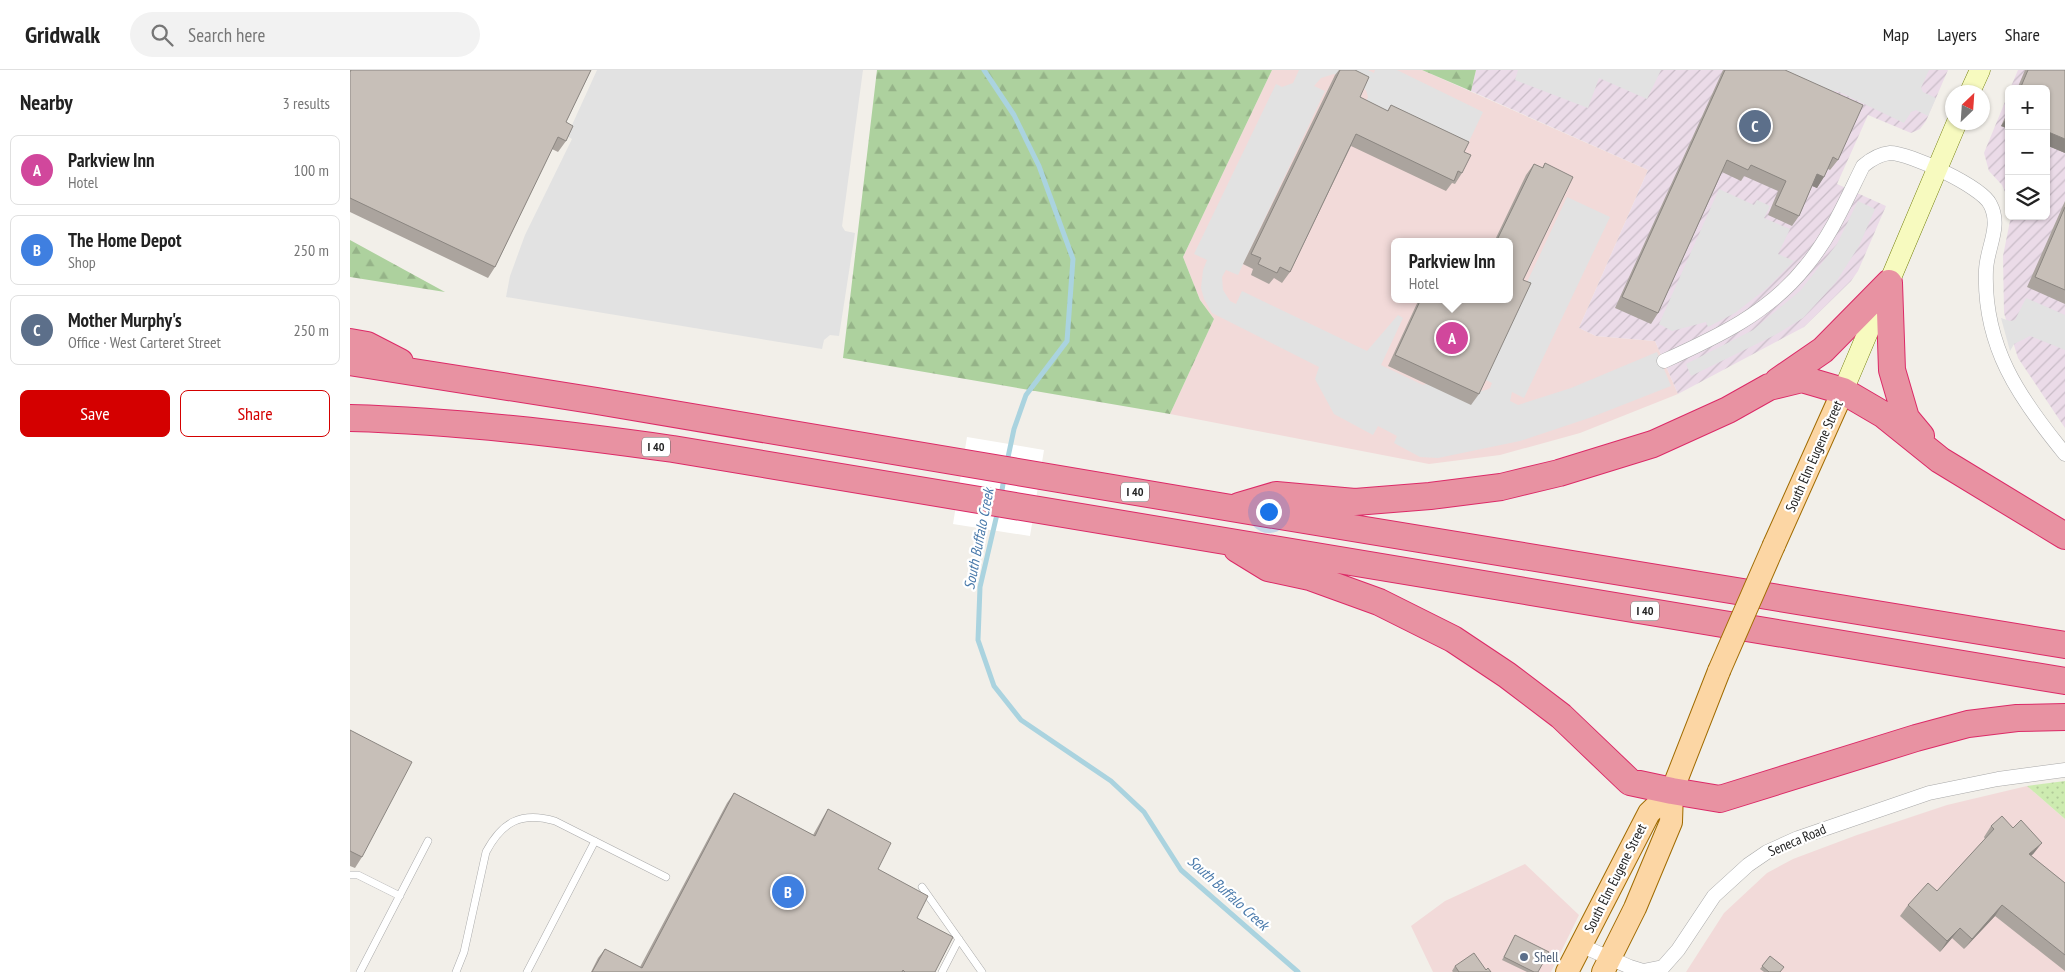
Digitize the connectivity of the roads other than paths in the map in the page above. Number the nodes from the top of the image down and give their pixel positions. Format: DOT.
graph roads {
  1 [pos="1980,70"];
  2 [pos="1973,85"];
  3 [pos="1955,130"];
  4 [pos="1938,169"];
  5 [pos="1889,283"];
  6 [pos="350,342"];
  7 [pos="1664,361"];
  8 [pos="350,362"];
  9 [pos="428,375"];
  10 [pos="1769,387"];
  11 [pos="1843,391"];
  12 [pos="351,419"];
  13 [pos="2065,454"];
  14 [pos="1940,460"];
  15 [pos="1231,508"];
  16 [pos="2065,536"];
  17 [pos="1225,542"];
  18 [pos="2065,645"];
  19 [pos="2065,681"];
  20 [pos="2065,717"];
  21 [pos="2065,770"];
  22 [pos="1672,792"];
  23 [pos="428,841"];
  24 [pos="595,841"];
  25 [pos="350,875"];
  26 [pos="666,877"];
  27 [pos="922,887"];
  28 [pos="400,896"];
  29 [pos="959,939"];
  30 [pos="1580,945"];
  31 [pos="1607,965"];
  32 [pos="360,972"];
  33 [pos="456,972"];
  34 [pos="526,972"];
  35 [pos="942,972"];
  36 [pos="982,972"];
  37 [pos="1567,972"];
  1 -- 2 [label="main road"];
  3 -- 4 [label="main road, South Elm Eugene Street"];
  4 -- 5 [label="main road, South Elm Eugene Street"];
  4 -- 7 [label="street"];
  4 -- 13 [label="street"];
  5 -- 10 [label="highway"];
  5 -- 11 [label="main road, South Elm Eugene Street"];
  5 -- 14 [label="highway"];
  6 -- 9 [label="highway"];
  8 -- 9 [label="highway, I 40"];
  9 -- 15 [label="highway, I 40"];
  10 -- 11 [label="highway"];
  10 -- 15 [label="highway"];
  11 -- 14 [label="highway"];
  11 -- 22 [label="main road, South Elm Eugene Street, bridge"];
  12 -- 17 [label="highway, I 40"];
  14 -- 16 [label="highway"];
  15 -- 18 [label="highway, I 40"];
  17 -- 19 [label="highway, I 40"];
  17 -- 22 [label="highway"];
  20 -- 22 [label="highway"];
  21 -- 31 [label="street, Seneca Road"];
  22 -- 30 [label="main road, South Elm Eugene Street"];
  22 -- 31 [label="main road, South Elm Eugene Street"];
  23 -- 28 [label="lane"];
  24 -- 26 [label="lane"];
  24 -- 33 [label="lane"];
  24 -- 34 [label="lane"];
  25 -- 28 [label="lane"];
  27 -- 29 [label="lane"];
  28 -- 32 [label="lane"];
  29 -- 35 [label="lane"];
  29 -- 36 [label="lane"];
  30 -- 31 [label="street, Seneca Road"];
  30 -- 37 [label="main road, South Elm Eugene Street"];
}
